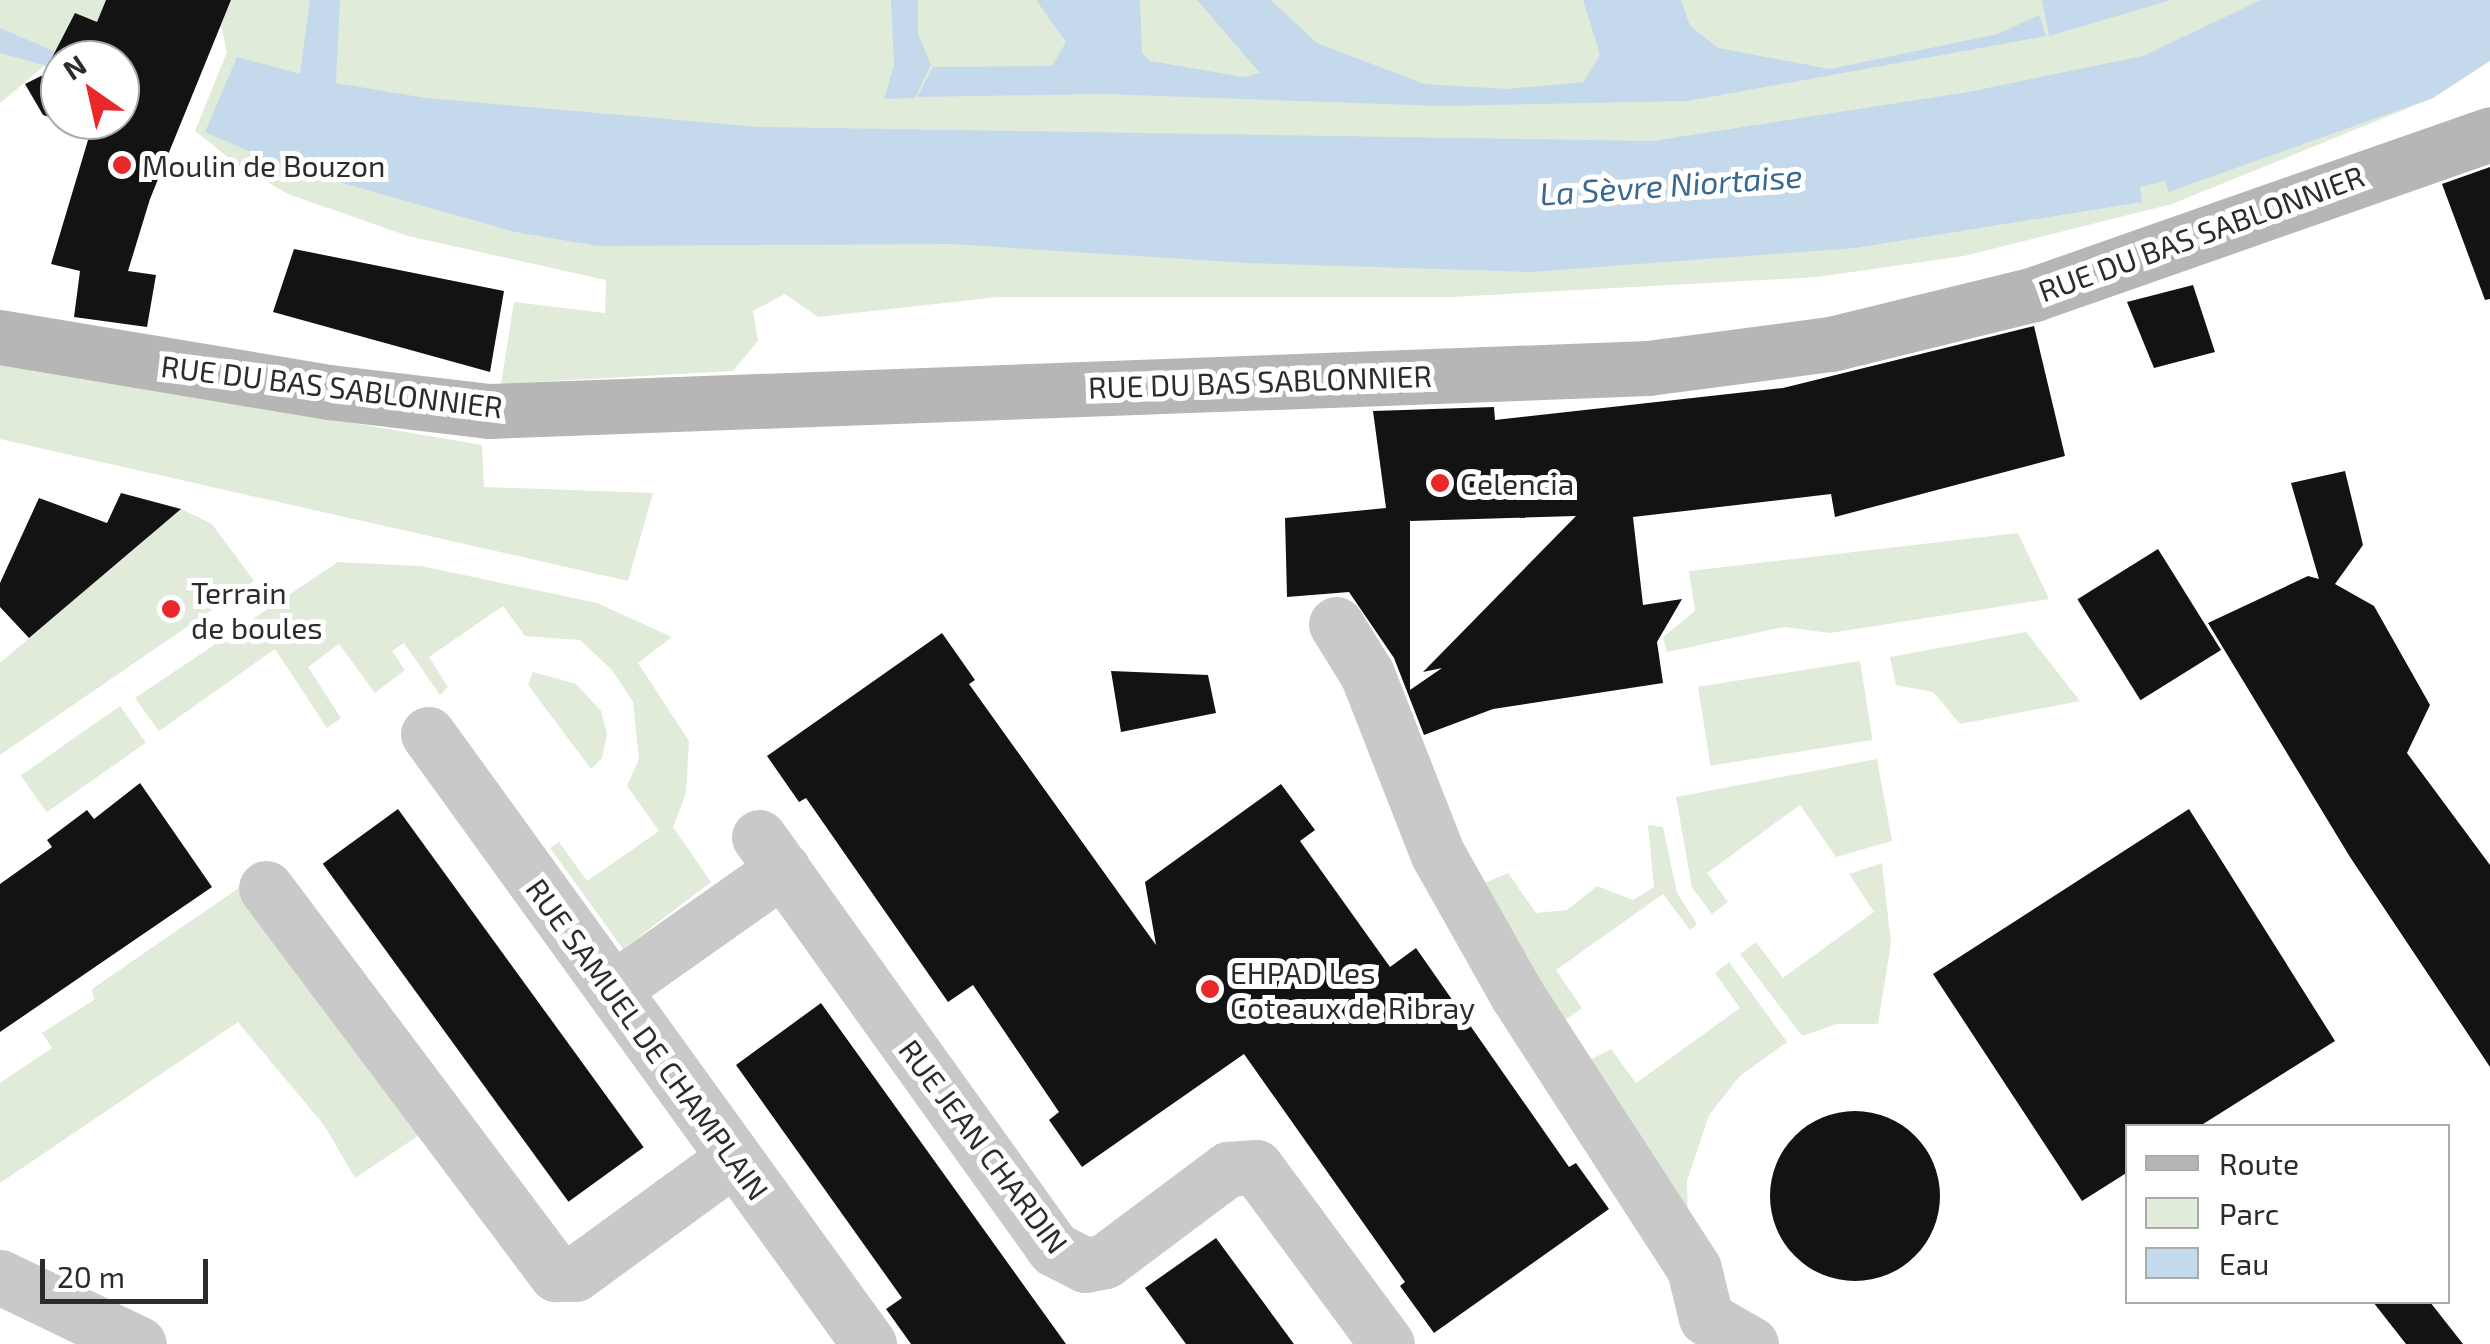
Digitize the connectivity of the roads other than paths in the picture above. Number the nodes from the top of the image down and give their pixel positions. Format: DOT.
graph roads {
  1 [pos="2490,134"];
  2 [pos="0,337"];
  3 [pos="1336,624"];
  4 [pos="428,734"];
  5 [pos="266,888"];
  6 [pos="612,989"];
  7 [pos="734,1158"];
  8 [pos="0,1277"];
  9 [pos="1708,1335"];
  10 [pos="139,1344"];
  11 [pos="869,1344"];
  12 [pos="1387,1344"];
  1 -- 2 [label="street, RUE DU BAS SABLONNIER"];
  3 -- 9 [label="street"];
  4 -- 6 [label="street, RUE SAMUEL DE CHAMPLAIN"];
  5 -- 7 [label="street"];
  6 -- 7 [label="street, RUE SAMUEL DE CHAMPLAIN"];
  6 -- 12 [label="street, RUE JEAN CHARDIN"];
  7 -- 11 [label="street, RUE SAMUEL DE CHAMPLAIN"];
  8 -- 10 [label="street"];
}
